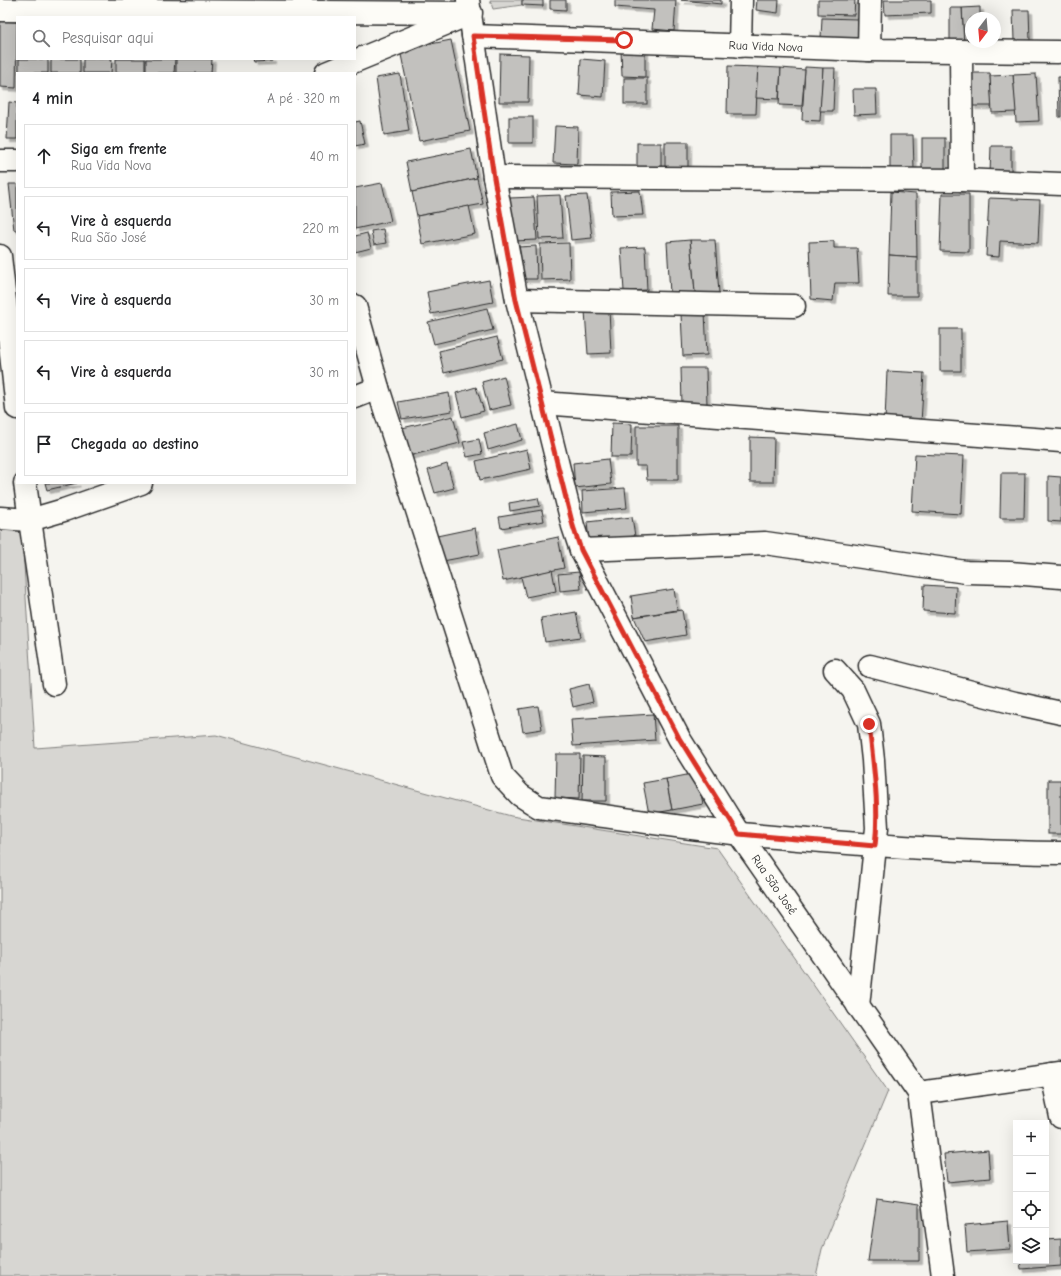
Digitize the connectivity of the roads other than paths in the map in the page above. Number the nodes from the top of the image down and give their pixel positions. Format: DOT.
graph roads {
  1 [pos="741,0"];
  2 [pos="870,0"];
  3 [pos="469,7"];
  4 [pos="0,10"];
  5 [pos="473,36"];
  6 [pos="740,46"];
  7 [pos="869,50"];
  8 [pos="960,52"];
  9 [pos="1058,52"];
  10 [pos="356,59"];
  11 [pos="354,60"];
  12 [pos="328,72"];
  13 [pos="0,161"];
  14 [pos="16,161"];
  15 [pos="494,178"];
  16 [pos="962,180"];
  17 [pos="1061,184"];
  18 [pos="0,256"];
  19 [pos="516,300"];
  20 [pos="794,306"];
  21 [pos="356,310"];
  22 [pos="378,388"];
  23 [pos="356,397"];
  24 [pos="16,399"];
  25 [pos="542,403"];
  26 [pos="1061,441"];
  27 [pos="26,484"];
  28 [pos="138,484"];
  29 [pos="0,518"];
  30 [pos="30,520"];
  31 [pos="581,550"];
  32 [pos="1061,577"];
  33 [pos="870,666"];
  34 [pos="835,670"];
  35 [pos="54,684"];
  36 [pos="1061,713"];
  37 [pos="739,834"];
  38 [pos="875,846"];
  39 [pos="1061,853"];
  40 [pos="858,1006"];
  41 [pos="1057,1073"];
  42 [pos="919,1093"];
  43 [pos="1061,1117"];
  44 [pos="943,1276"];
  1 -- 6 [label="street"];
  2 -- 7 [label="street"];
  3 -- 4 [label="street"];
  3 -- 5 [label="street, Rua São José"];
  3 -- 10 [label="street"];
  5 -- 6 [label="street, Rua Vida Nova"];
  5 -- 15 [label="street, Rua São José"];
  6 -- 7 [label="street, Rua Vida Nova"];
  7 -- 8 [label="street, Rua Vida Nova"];
  8 -- 9 [label="street, Rua Vida Nova"];
  8 -- 16 [label="street"];
  11 -- 12 [label="street"];
  13 -- 14 [label="street"];
  15 -- 16 [label="street"];
  15 -- 19 [label="street, Rua São José"];
  16 -- 17 [label="street"];
  18 -- 24 [label="street"];
  19 -- 20 [label="street"];
  19 -- 25 [label="street, Rua São José"];
  21 -- 22 [label="street"];
  22 -- 23 [label="street"];
  22 -- 37 [label="street"];
  25 -- 26 [label="street"];
  25 -- 31 [label="street, Rua São José"];
  27 -- 30 [label="street"];
  28 -- 30 [label="street"];
  29 -- 30 [label="street"];
  30 -- 35 [label="street"];
  31 -- 32 [label="street"];
  31 -- 37 [label="street, Rua São José"];
  33 -- 36 [label="street"];
  34 -- 38 [label="street"];
  37 -- 38 [label="street"];
  37 -- 40 [label="street, Rua São José"];
  38 -- 39 [label="street"];
  38 -- 40 [label="street"];
  40 -- 42 [label="street, Rua São José"];
  41 -- 42 [label="street"];
  41 -- 43 [label="street"];
  42 -- 44 [label="street"];
}
